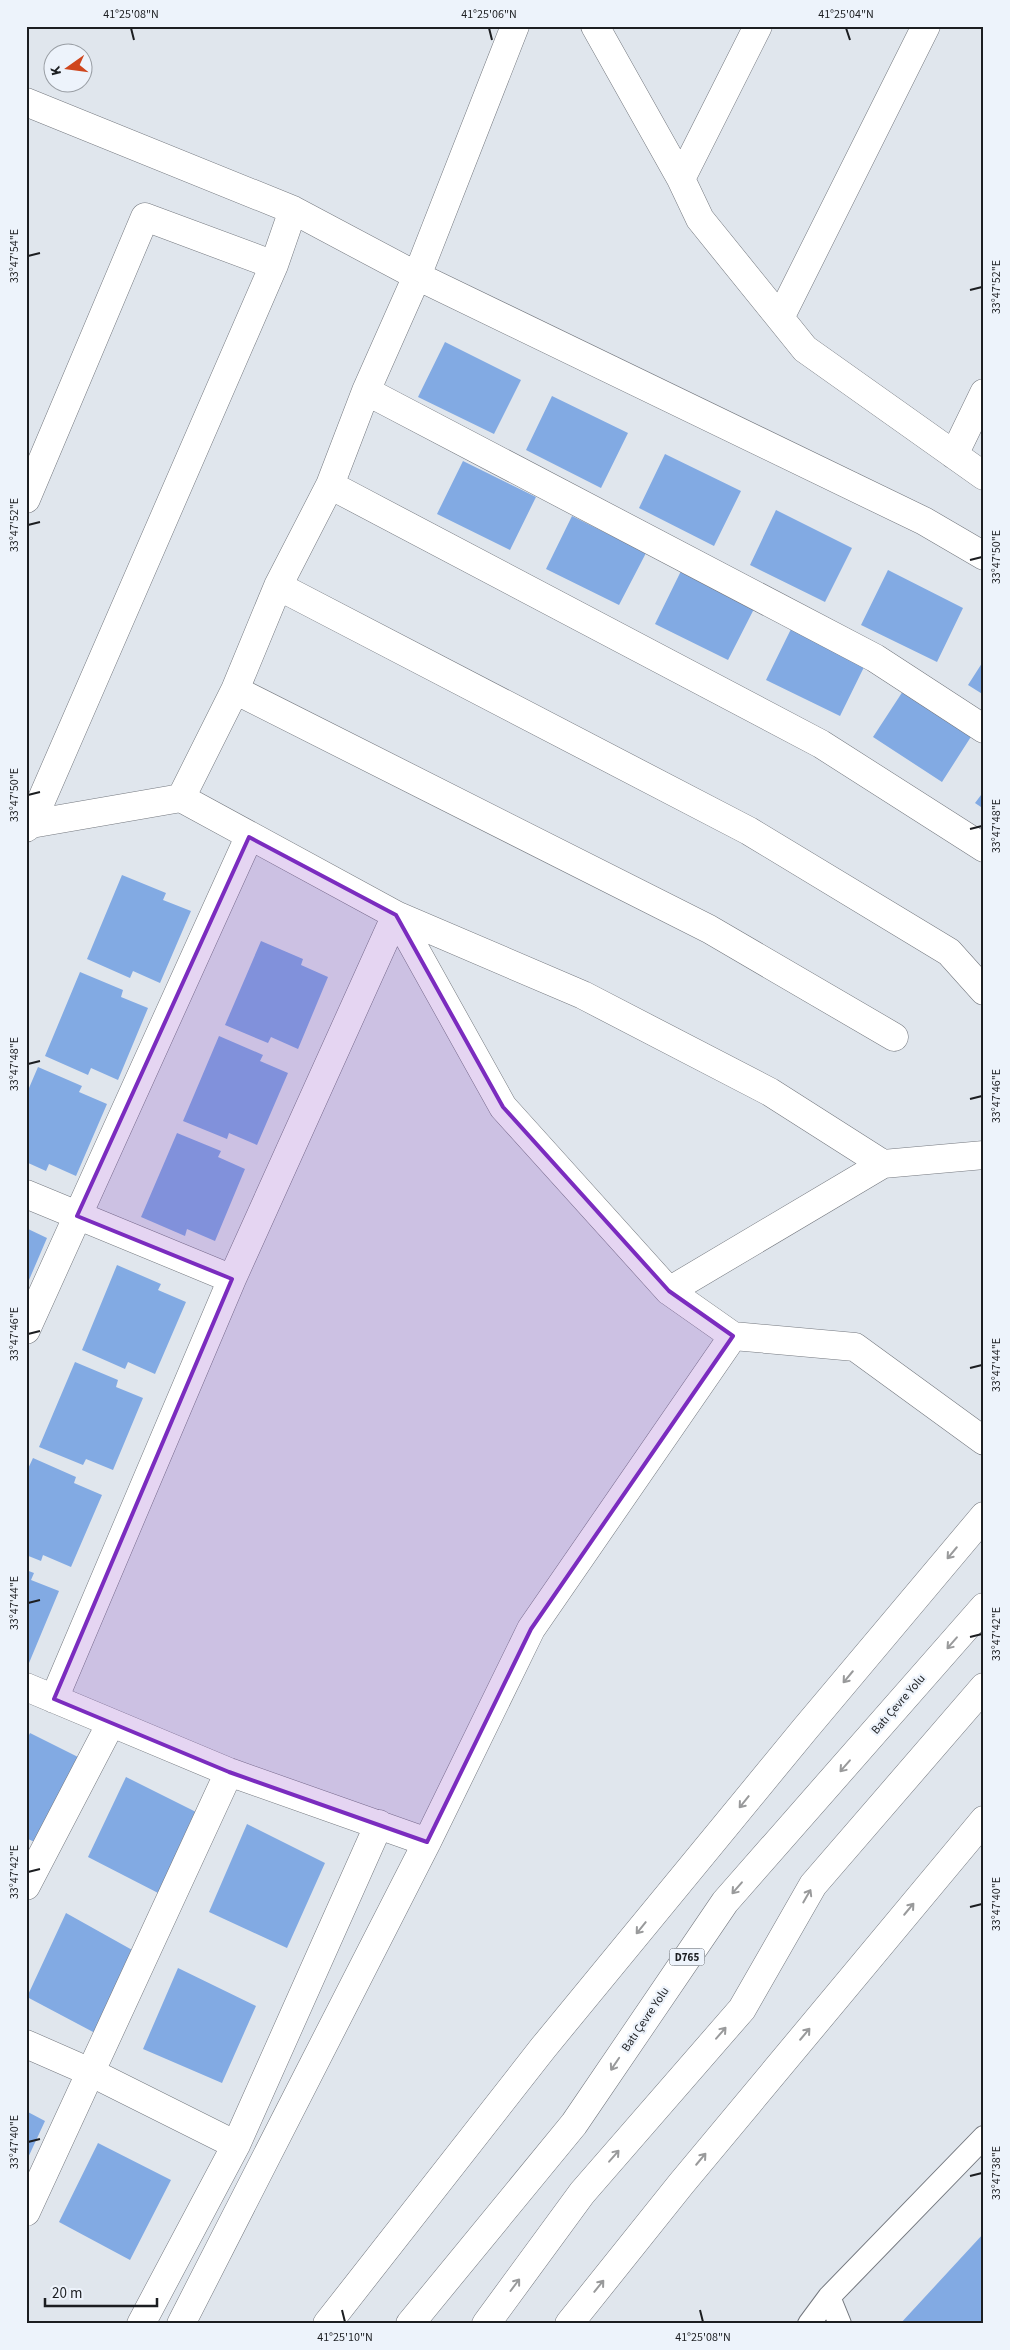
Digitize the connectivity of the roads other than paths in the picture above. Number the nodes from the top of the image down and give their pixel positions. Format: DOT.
graph roads {
  1 [pos="515,26"];
  2 [pos="595,26"];
  3 [pos="758,26"];
  4 [pos="926,26"];
  5 [pos="26,102"];
  6 [pos="681,179"];
  7 [pos="293,210"];
  8 [pos="274,265"];
  9 [pos="417,276"];
  10 [pos="780,318"];
  11 [pos="366,391"];
  12 [pos="984,393"];
  13 [pos="954,455"];
  14 [pos="984,476"];
  15 [pos="330,485"];
  16 [pos="26,499"];
  17 [pos="984,556"];
  18 [pos="278,586"];
  19 [pos="234,690"];
  20 [pos="984,729"];
  21 [pos="180,798"];
  22 [pos="29,826"];
  23 [pos="249,837"];
  24 [pos="984,848"];
  25 [pos="396,915"];
  26 [pos="984,991"];
  27 [pos="894,1037"];
  28 [pos="984,1155"];
  29 [pos="883,1164"];
  30 [pos="26,1194"];
  31 [pos="76,1216"];
  32 [pos="232,1279"];
  33 [pos="669,1292"];
  34 [pos="26,1330"];
  35 [pos="733,1336"];
  36 [pos="984,1441"];
  37 [pos="984,1516"];
  38 [pos="984,1607"];
  39 [pos="26,1687"];
  40 [pos="984,1687"];
  41 [pos="54,1699"];
  42 [pos="112,1723"];
  43 [pos="229,1772"];
  44 [pos="984,1820"];
  45 [pos="379,1824"];
  46 [pos="427,1842"];
  47 [pos="26,1886"];
  48 [pos="26,2044"];
  49 [pos="90,2072"];
  50 [pos="984,2137"];
  51 [pos="236,2145"];
  52 [pos="26,2212"];
  53 [pos="829,2296"];
  54 [pos="141,2324"];
  55 [pos="181,2324"];
  56 [pos="328,2324"];
  57 [pos="410,2324"];
  58 [pos="486,2324"];
  59 [pos="569,2324"];
  60 [pos="809,2324"];
  61 [pos="840,2324"];
  1 -- 9 [label="main road"];
  2 -- 6 [label="main road"];
  3 -- 6 [label="main road"];
  4 -- 10 [label="main road"];
  5 -- 7 [label="main road"];
  6 -- 10 [label="main road"];
  7 -- 8 [label="main road"];
  7 -- 9 [label="main road"];
  8 -- 16 [label="main road"];
  8 -- 22 [label="main road"];
  9 -- 11 [label="main road"];
  9 -- 17 [label="main road"];
  10 -- 13 [label="main road"];
  11 -- 15 [label="main road"];
  11 -- 20 [label="main road"];
  12 -- 13 [label="main road"];
  13 -- 14 [label="main road"];
  15 -- 18 [label="main road"];
  15 -- 24 [label="main road"];
  18 -- 19 [label="main road"];
  18 -- 26 [label="main road"];
  19 -- 21 [label="main road"];
  19 -- 27 [label="main road"];
  21 -- 22 [label="main road"];
  21 -- 23 [label="main road"];
  23 -- 25 [label="main road"];
  23 -- 31 [label="main road"];
  25 -- 29 [label="main road"];
  25 -- 32 [label="main road"];
  25 -- 33 [label="main road"];
  28 -- 29 [label="main road"];
  29 -- 33 [label="main road"];
  30 -- 31 [label="main road"];
  31 -- 32 [label="main road"];
  31 -- 34 [label="main road"];
  32 -- 41 [label="main road"];
  33 -- 35 [label="main road"];
  35 -- 36 [label="main road"];
  35 -- 46 [label="main road"];
  37 -- 56 [label="main road, one-way"];
  38 -- 57 [label="main road, Batı Çevre Yolu / D765, one-way"];
  39 -- 41 [label="main road"];
  58 -- 40 [label="main road, one-way"];
  41 -- 42 [label="main road"];
  42 -- 43 [label="main road"];
  42 -- 47 [label="main road"];
  43 -- 45 [label="main road"];
  43 -- 49 [label="main road"];
  59 -- 44 [label="main road, one-way"];
  45 -- 46 [label="main road"];
  45 -- 51 [label="main road"];
  46 -- 55 [label="main road"];
  48 -- 49 [label="main road"];
  49 -- 51 [label="main road"];
  49 -- 52 [label="main road"];
  50 -- 53 [label="lane"];
  51 -- 54 [label="main road"];
  53 -- 60 [label="lane"];
  53 -- 61 [label="lane"];
}
